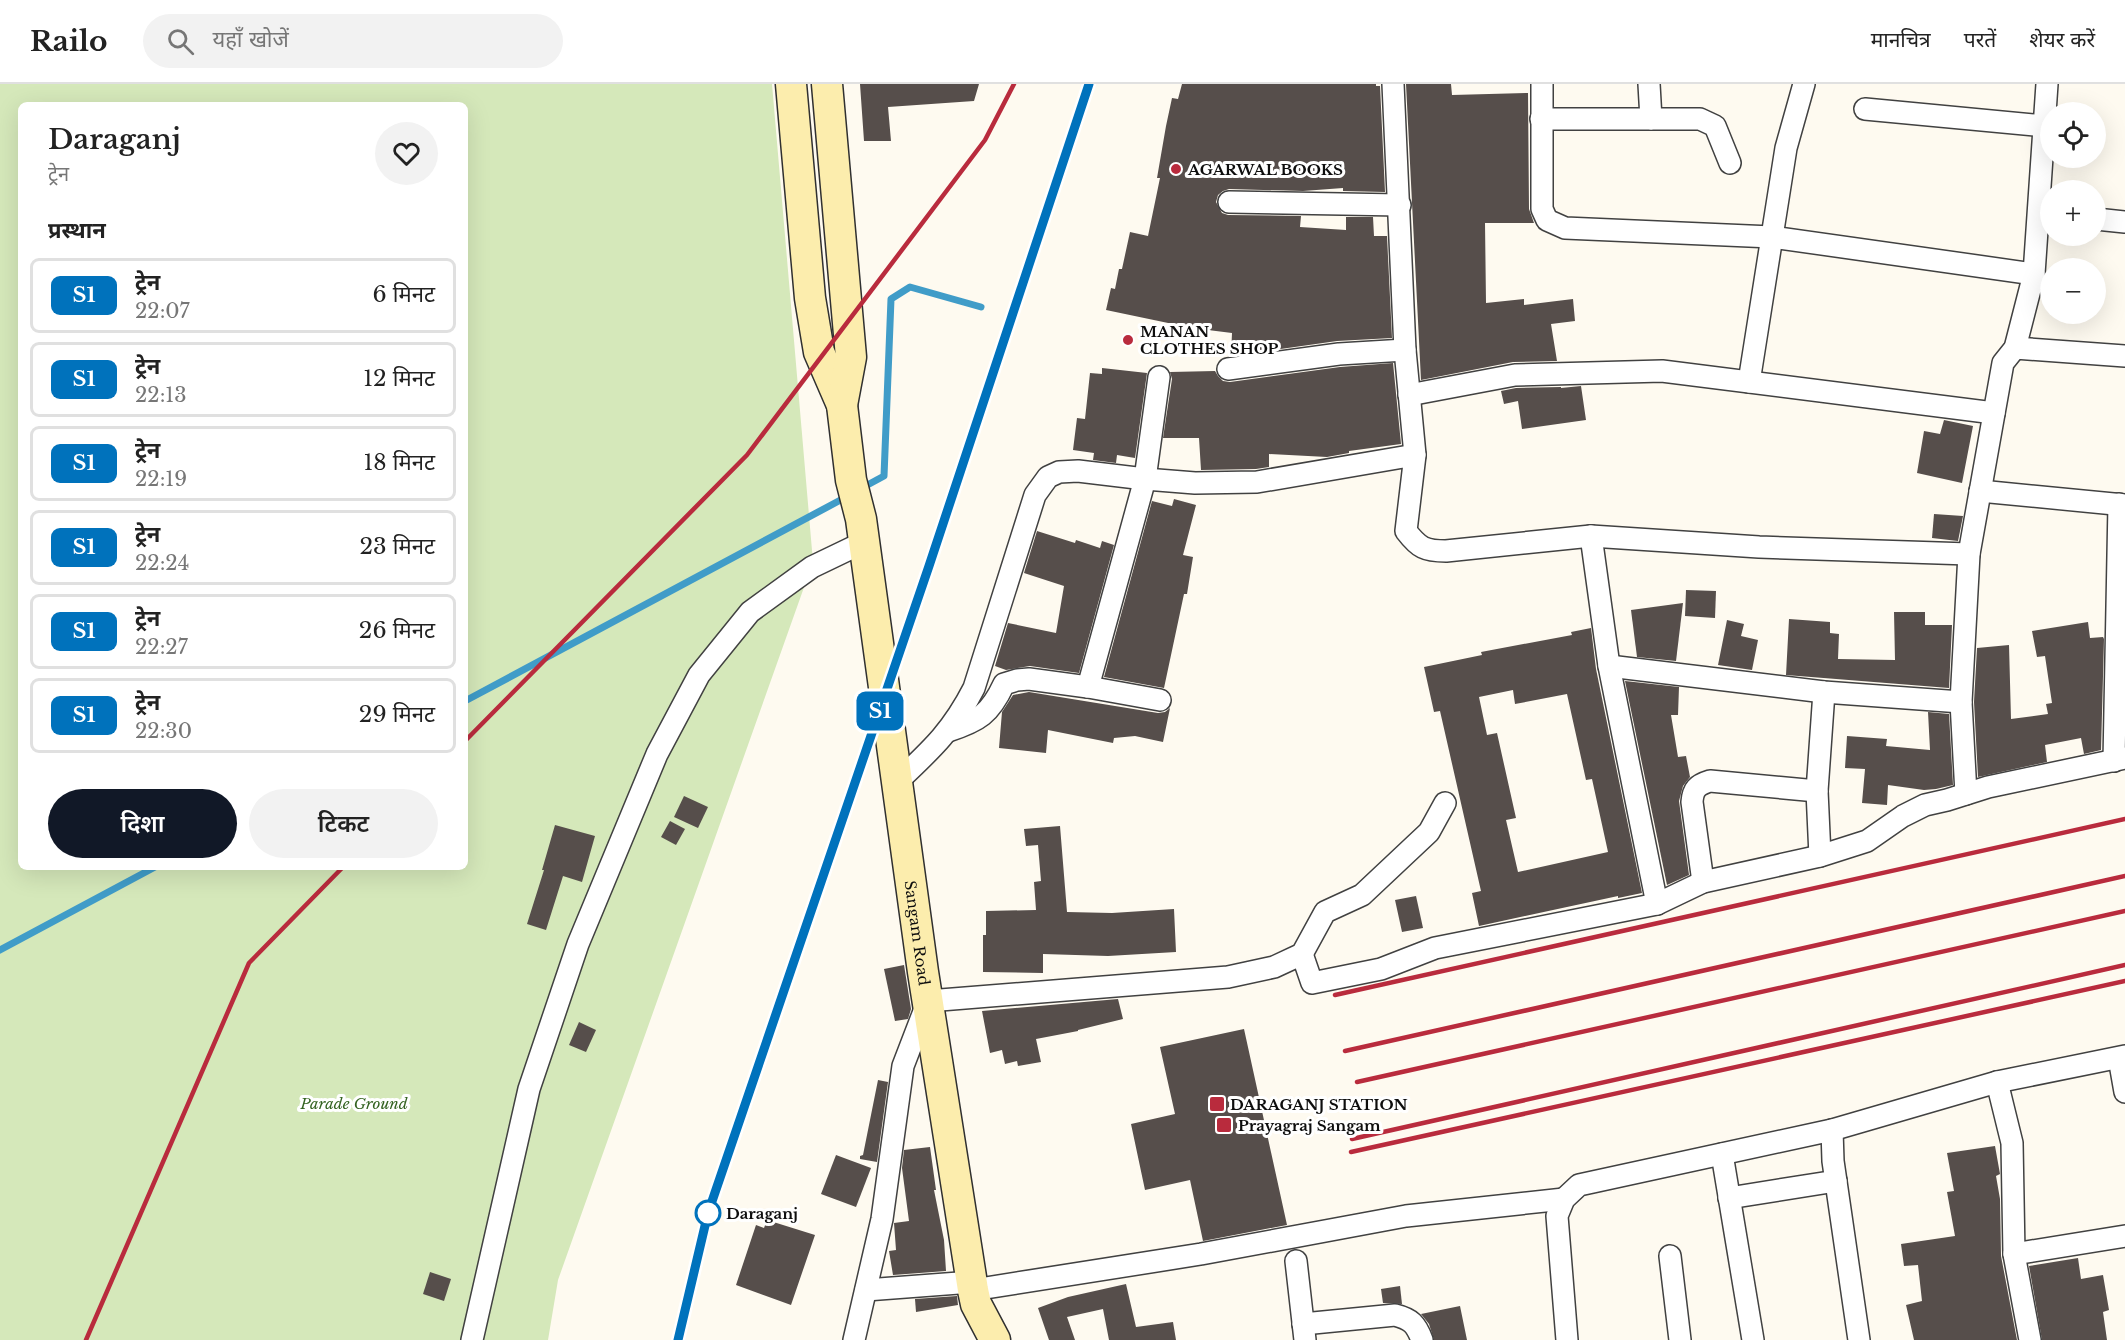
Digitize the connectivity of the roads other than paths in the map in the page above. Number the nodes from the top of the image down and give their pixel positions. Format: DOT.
graph roads {
  1 [pos="791,84"];
  2 [pos="827,84"];
  3 [pos="1393,84"];
  4 [pos="1542,84"];
  5 [pos="1649,84"];
  6 [pos="1804,84"];
  7 [pos="2047,84"];
  8 [pos="2046,102"];
  9 [pos="1865,109"];
  10 [pos="1541,119"];
  11 [pos="1651,119"];
  12 [pos="2040,126"];
  13 [pos="1730,163"];
  14 [pos="1229,201"];
  15 [pos="1400,205"];
  16 [pos="2106,220"];
  17 [pos="2125,222"];
  18 [pos="1772,237"];
  19 [pos="2040,239"];
  20 [pos="2034,274"];
  21 [pos="2015,348"];
  22 [pos="1405,350"];
  23 [pos="2125,356"];
  24 [pos="1228,369"];
  25 [pos="1159,377"];
  26 [pos="1749,382"];
  27 [pos="1409,395"];
  28 [pos="842,405"];
  29 [pos="1994,413"];
  30 [pos="1415,455"];
  31 [pos="1145,480"];
  32 [pos="1980,491"];
  33 [pos="2122,505"];
  34 [pos="862,531"];
  35 [pos="1591,536"];
  36 [pos="1969,554"];
  37 [pos="1609,666"];
  38 [pos="1088,687"];
  39 [pos="1824,692"];
  40 [pos="1160,700"];
  41 [pos="1961,702"];
  42 [pos="948,732"];
  43 [pos="2119,759"];
  44 [pos="897,782"];
  45 [pos="1817,791"];
  46 [pos="1966,794"];
  47 [pos="1445,803"];
  48 [pos="1820,856"];
  49 [pos="1703,882"];
  50 [pos="1657,904"];
  51 [pos="1302,954"];
  52 [pos="928,1001"];
  53 [pos="2122,1057"];
  54 [pos="1997,1082"];
  55 [pos="2125,1092"];
  56 [pos="1832,1130"];
  57 [pos="1722,1154"];
  58 [pos="1836,1180"];
  59 [pos="1729,1198"];
  60 [pos="1564,1199"];
  61 [pos="2125,1236"];
  62 [pos="2014,1254"];
  63 [pos="1670,1256"];
  64 [pos="1296,1261"];
  65 [pos="866,1290"];
  66 [pos="974,1292"];
  67 [pos="1304,1332"];
  68 [pos="472,1340"];
  69 [pos="854,1340"];
  70 [pos="981,1340"];
  71 [pos="995,1340"];
  72 [pos="1422,1340"];
  73 [pos="1567,1340"];
  74 [pos="1680,1340"];
  75 [pos="1753,1340"];
  76 [pos="1859,1340"];
  77 [pos="2030,1340"];
  1 -- 28 [label="main road"];
  2 -- 28 [label="main road"];
  3 -- 15 [label="street"];
  4 -- 10 [label="street"];
  5 -- 11 [label="street"];
  6 -- 18 [label="street"];
  7 -- 8 [label="street"];
  9 -- 12 [label="street"];
  10 -- 11 [label="street"];
  10 -- 18 [label="street"];
  11 -- 13 [label="street"];
  14 -- 15 [label="street"];
  15 -- 22 [label="street"];
  16 -- 17 [label="street"];
  18 -- 20 [label="street"];
  18 -- 26 [label="street"];
  19 -- 20 [label="street"];
  20 -- 21 [label="street"];
  21 -- 23 [label="street"];
  21 -- 29 [label="street"];
  22 -- 24 [label="street"];
  22 -- 27 [label="street"];
  25 -- 31 [label="street"];
  26 -- 27 [label="street"];
  26 -- 29 [label="street"];
  27 -- 30 [label="street"];
  28 -- 34 [label="main road, Sangam Road"];
  29 -- 32 [label="street"];
  30 -- 31 [label="street"];
  30 -- 35 [label="street"];
  31 -- 38 [label="street"];
  31 -- 42 [label="street"];
  32 -- 33 [label="street"];
  32 -- 36 [label="street"];
  33 -- 43 [label="street"];
  34 -- 44 [label="main road, Sangam Road"];
  34 -- 68 [label="street"];
  35 -- 36 [label="street"];
  35 -- 37 [label="street"];
  36 -- 41 [label="street"];
  37 -- 39 [label="street"];
  37 -- 50 [label="street"];
  38 -- 40 [label="street"];
  38 -- 42 [label="street"];
  39 -- 41 [label="street"];
  39 -- 45 [label="street"];
  41 -- 46 [label="street"];
  42 -- 44 [label="street"];
  43 -- 46 [label="street"];
  44 -- 52 [label="main road, Sangam Road"];
  45 -- 48 [label="street"];
  45 -- 49 [label="street"];
  46 -- 48 [label="street"];
  47 -- 51 [label="street"];
  48 -- 49 [label="street"];
  49 -- 50 [label="street"];
  50 -- 51 [label="street"];
  51 -- 52 [label="street"];
  52 -- 65 [label="street"];
  52 -- 66 [label="main road, Sangam Road"];
  53 -- 54 [label="street"];
  53 -- 55 [label="street"];
  54 -- 56 [label="street"];
  54 -- 62 [label="street"];
  56 -- 57 [label="street"];
  56 -- 58 [label="street"];
  57 -- 59 [label="street"];
  57 -- 60 [label="street"];
  58 -- 59 [label="street"];
  58 -- 76 [label="street"];
  59 -- 75 [label="street"];
  60 -- 66 [label="street"];
  60 -- 73 [label="street"];
  61 -- 62 [label="street"];
  62 -- 77 [label="street"];
  63 -- 74 [label="street"];
  64 -- 67 [label="street"];
  65 -- 66 [label="street"];
  65 -- 69 [label="street"];
  66 -- 70 [label="street"];
  66 -- 71 [label="main road, Sangam Road"];
  67 -- 72 [label="street"];
}
